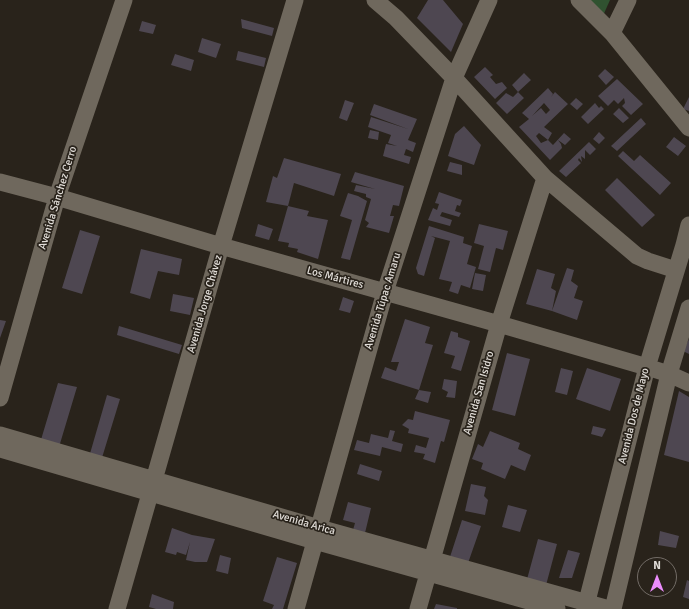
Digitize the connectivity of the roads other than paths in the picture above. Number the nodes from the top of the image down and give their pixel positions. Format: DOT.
graph roads {
  1 [pos="124,0"];
  2 [pos="294,0"];
  3 [pos="374,0"];
  4 [pos="489,0"];
  5 [pos="579,0"];
  6 [pos="628,0"];
  7 [pos="612,33"];
  8 [pos="454,78"];
  9 [pos="689,128"];
  10 [pos="545,178"];
  11 [pos="0,182"];
  12 [pos="57,197"];
  13 [pos="689,225"];
  14 [pos="221,246"];
  15 [pos="687,246"];
  16 [pos="676,270"];
  17 [pos="385,292"];
  18 [pos="689,308"];
  19 [pos="499,324"];
  20 [pos="647,367"];
  21 [pos="669,374"];
  22 [pos="689,383"];
  23 [pos="0,398"];
  24 [pos="0,435"];
  25 [pos="0,449"];
  26 [pos="152,486"];
  27 [pos="317,534"];
  28 [pos="430,566"];
  29 [pos="586,606"];
  30 [pos="117,609"];
  31 [pos="296,609"];
  32 [pos="418,609"];
  33 [pos="557,609"];
  34 [pos="609,609"];
  35 [pos="613,609"];
  1 -- 12 [label="street, Avenida Sánchez Cerro"];
  2 -- 14 [label="street, Avenida Jorge Chávez"];
  3 -- 8 [label="street"];
  4 -- 8 [label="street, Avenida Túpac Amaru"];
  5 -- 7 [label="street"];
  6 -- 7 [label="street"];
  7 -- 9 [label="street"];
  8 -- 10 [label="street"];
  8 -- 17 [label="street, Avenida Túpac Amaru"];
  10 -- 16 [label="street"];
  10 -- 19 [label="street, Avenida San Isidro"];
  11 -- 12 [label="street, Los Mártires"];
  12 -- 14 [label="street, Los Mártires"];
  12 -- 23 [label="street, Avenida Sánchez Cerro"];
  13 -- 15 [label="street, Avenida Dos de Mayo"];
  14 -- 17 [label="street, Los Mártires"];
  14 -- 26 [label="street, Avenida Jorge Chávez"];
  15 -- 16 [label="street, Avenida Dos de Mayo"];
  16 -- 20 [label="street, Avenida Dos de Mayo"];
  17 -- 19 [label="street, Los Mártires"];
  17 -- 27 [label="street, Avenida Túpac Amaru"];
  18 -- 21 [label="street"];
  19 -- 20 [label="street, Los Mártires"];
  19 -- 28 [label="street, Avenida San Isidro"];
  20 -- 21 [label="street, Los Mártires"];
  20 -- 29 [label="street, Avenida Dos de Mayo"];
  21 -- 22 [label="street, Los Mártires"];
  21 -- 35 [label="street"];
  24 -- 26 [label="street, Avenida Arica"];
  25 -- 26 [label="street, Avenida Arica"];
  26 -- 27 [label="street, Avenida Arica"];
  26 -- 30 [label="street, Avenida Jorge Chávez"];
  27 -- 28 [label="street, Avenida Arica"];
  27 -- 31 [label="street, Avenida Túpac Amaru"];
  28 -- 29 [label="street, Avenida Arica"];
  28 -- 32 [label="street, Avenida San Isidro"];
  28 -- 33 [label="street, Avenida Arica"];
  29 -- 34 [label="street, Avenida Arica"];
}
